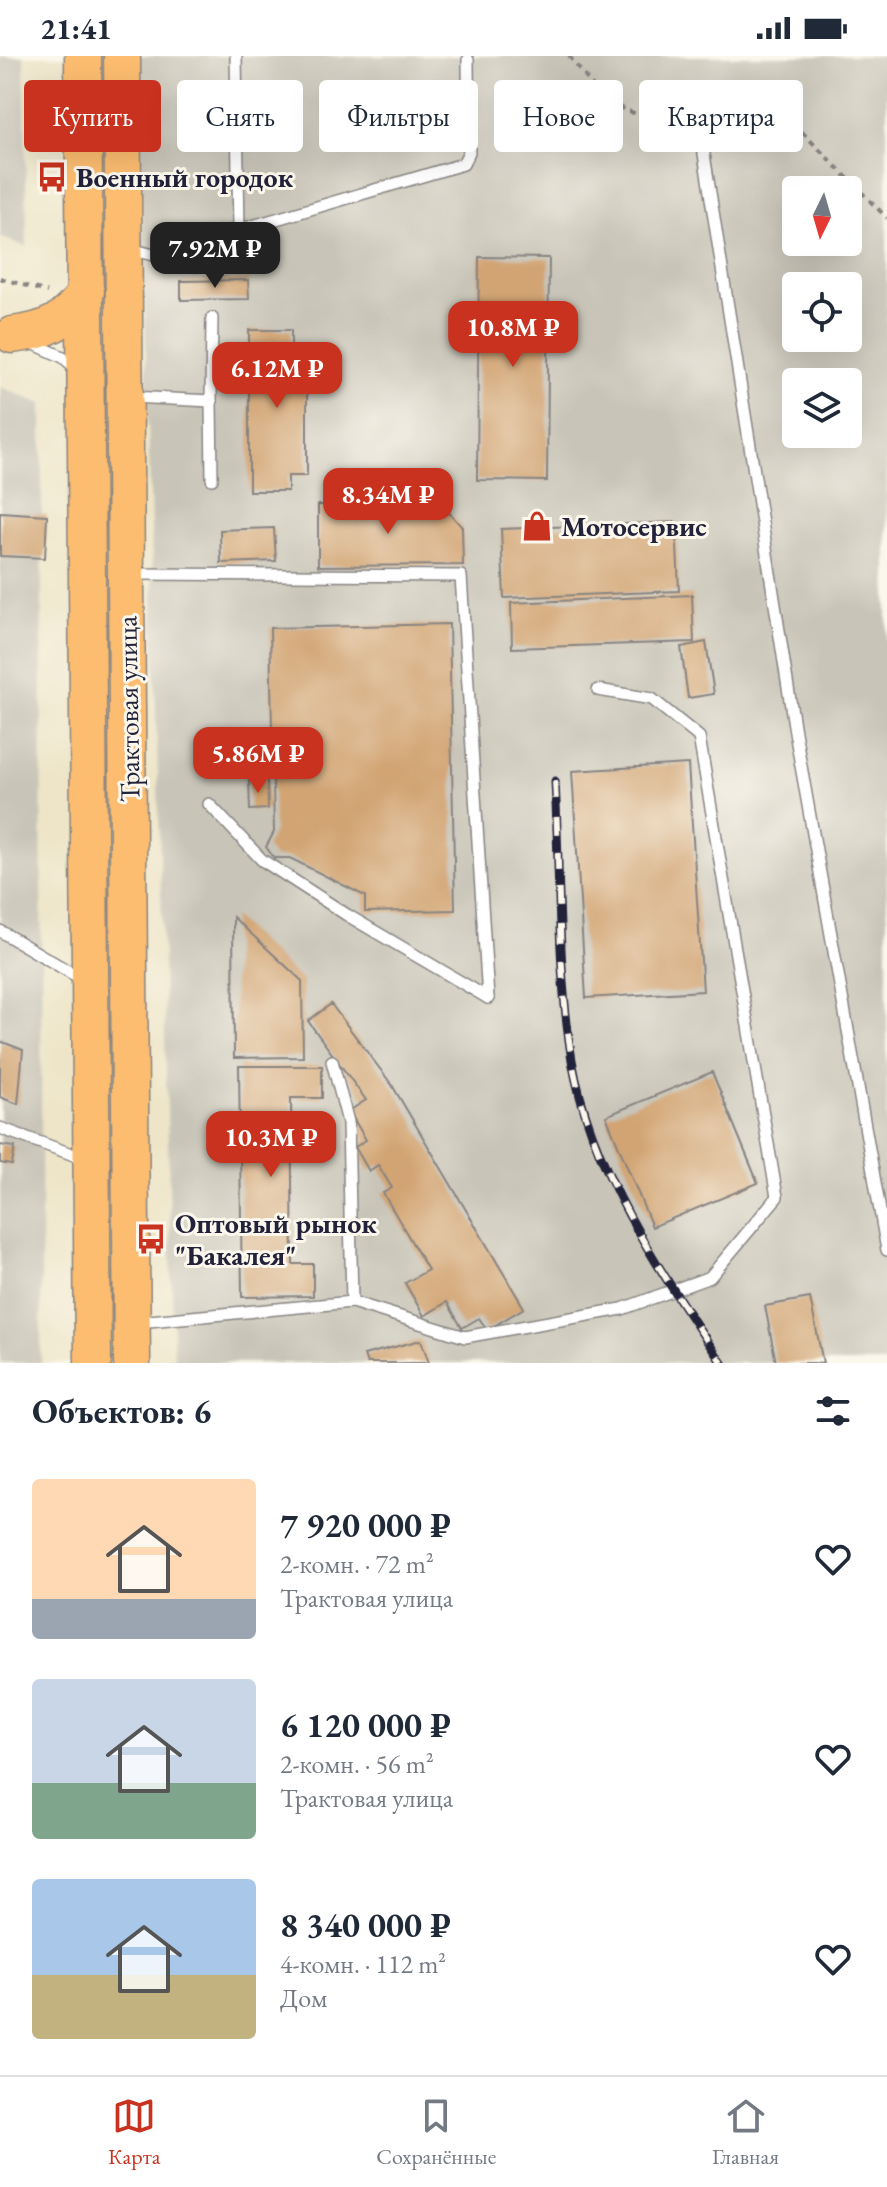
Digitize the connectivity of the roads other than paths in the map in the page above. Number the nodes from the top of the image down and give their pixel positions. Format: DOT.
graph roads {
  1 [pos="83,56"];
  2 [pos="122,56"];
  3 [pos="236,56"];
  4 [pos="468,60"];
  5 [pos="703,152"];
  6 [pos="239,230"];
  7 [pos="200,235"];
  8 [pos="124,253"];
  9 [pos="196,266"];
  10 [pos="71,294"];
  11 [pos="212,318"];
  12 [pos="6,332"];
  13 [pos="87,385"];
  14 [pos="126,397"];
  15 [pos="211,401"];
  16 [pos="212,479"];
  17 [pos="127,574"];
  18 [pos="598,690"];
  19 [pos="209,804"];
  20 [pos="0,931"];
  21 [pos="92,985"];
  22 [pos="332,1061"];
  23 [pos="0,1128"];
  24 [pos="93,1162"];
  25 [pos="887,1250"];
  26 [pos="352,1302"];
  27 [pos="108,1336"];
  28 [pos="132,1363"];
  1 -- 10 [label="main road, Трактовая улица"];
  2 -- 8 [label="main road, Трактовая улица"];
  3 -- 6 [label="lane"];
  4 -- 6 [label="lane"];
  5 -- 25 [label="lane"];
  6 -- 7 [label="lane"];
  8 -- 9 [label="lane"];
  8 -- 14 [label="main road, Трактовая улица"];
  10 -- 12 [label="main road"];
  10 -- 13 [label="main road, Трактовая улица"];
  11 -- 15 [label="lane"];
  12 -- 13 [label="lane"];
  13 -- 21 [label="main road, Трактовая улица"];
  14 -- 15 [label="lane"];
  14 -- 17 [label="main road, Трактовая улица"];
  15 -- 16 [label="lane"];
  17 -- 19 [label="lane"];
  17 -- 27 [label="main road, Трактовая улица"];
  18 -- 26 [label="lane"];
  20 -- 21 [label="lane"];
  21 -- 24 [label="main road, Трактовая улица"];
  22 -- 26 [label="lane"];
  23 -- 24 [label="lane"];
  24 -- 27 [label="main road, Трактовая улица"];
  26 -- 27 [label="lane"];
  27 -- 28 [label="main road, Трактовая улица"];
}
